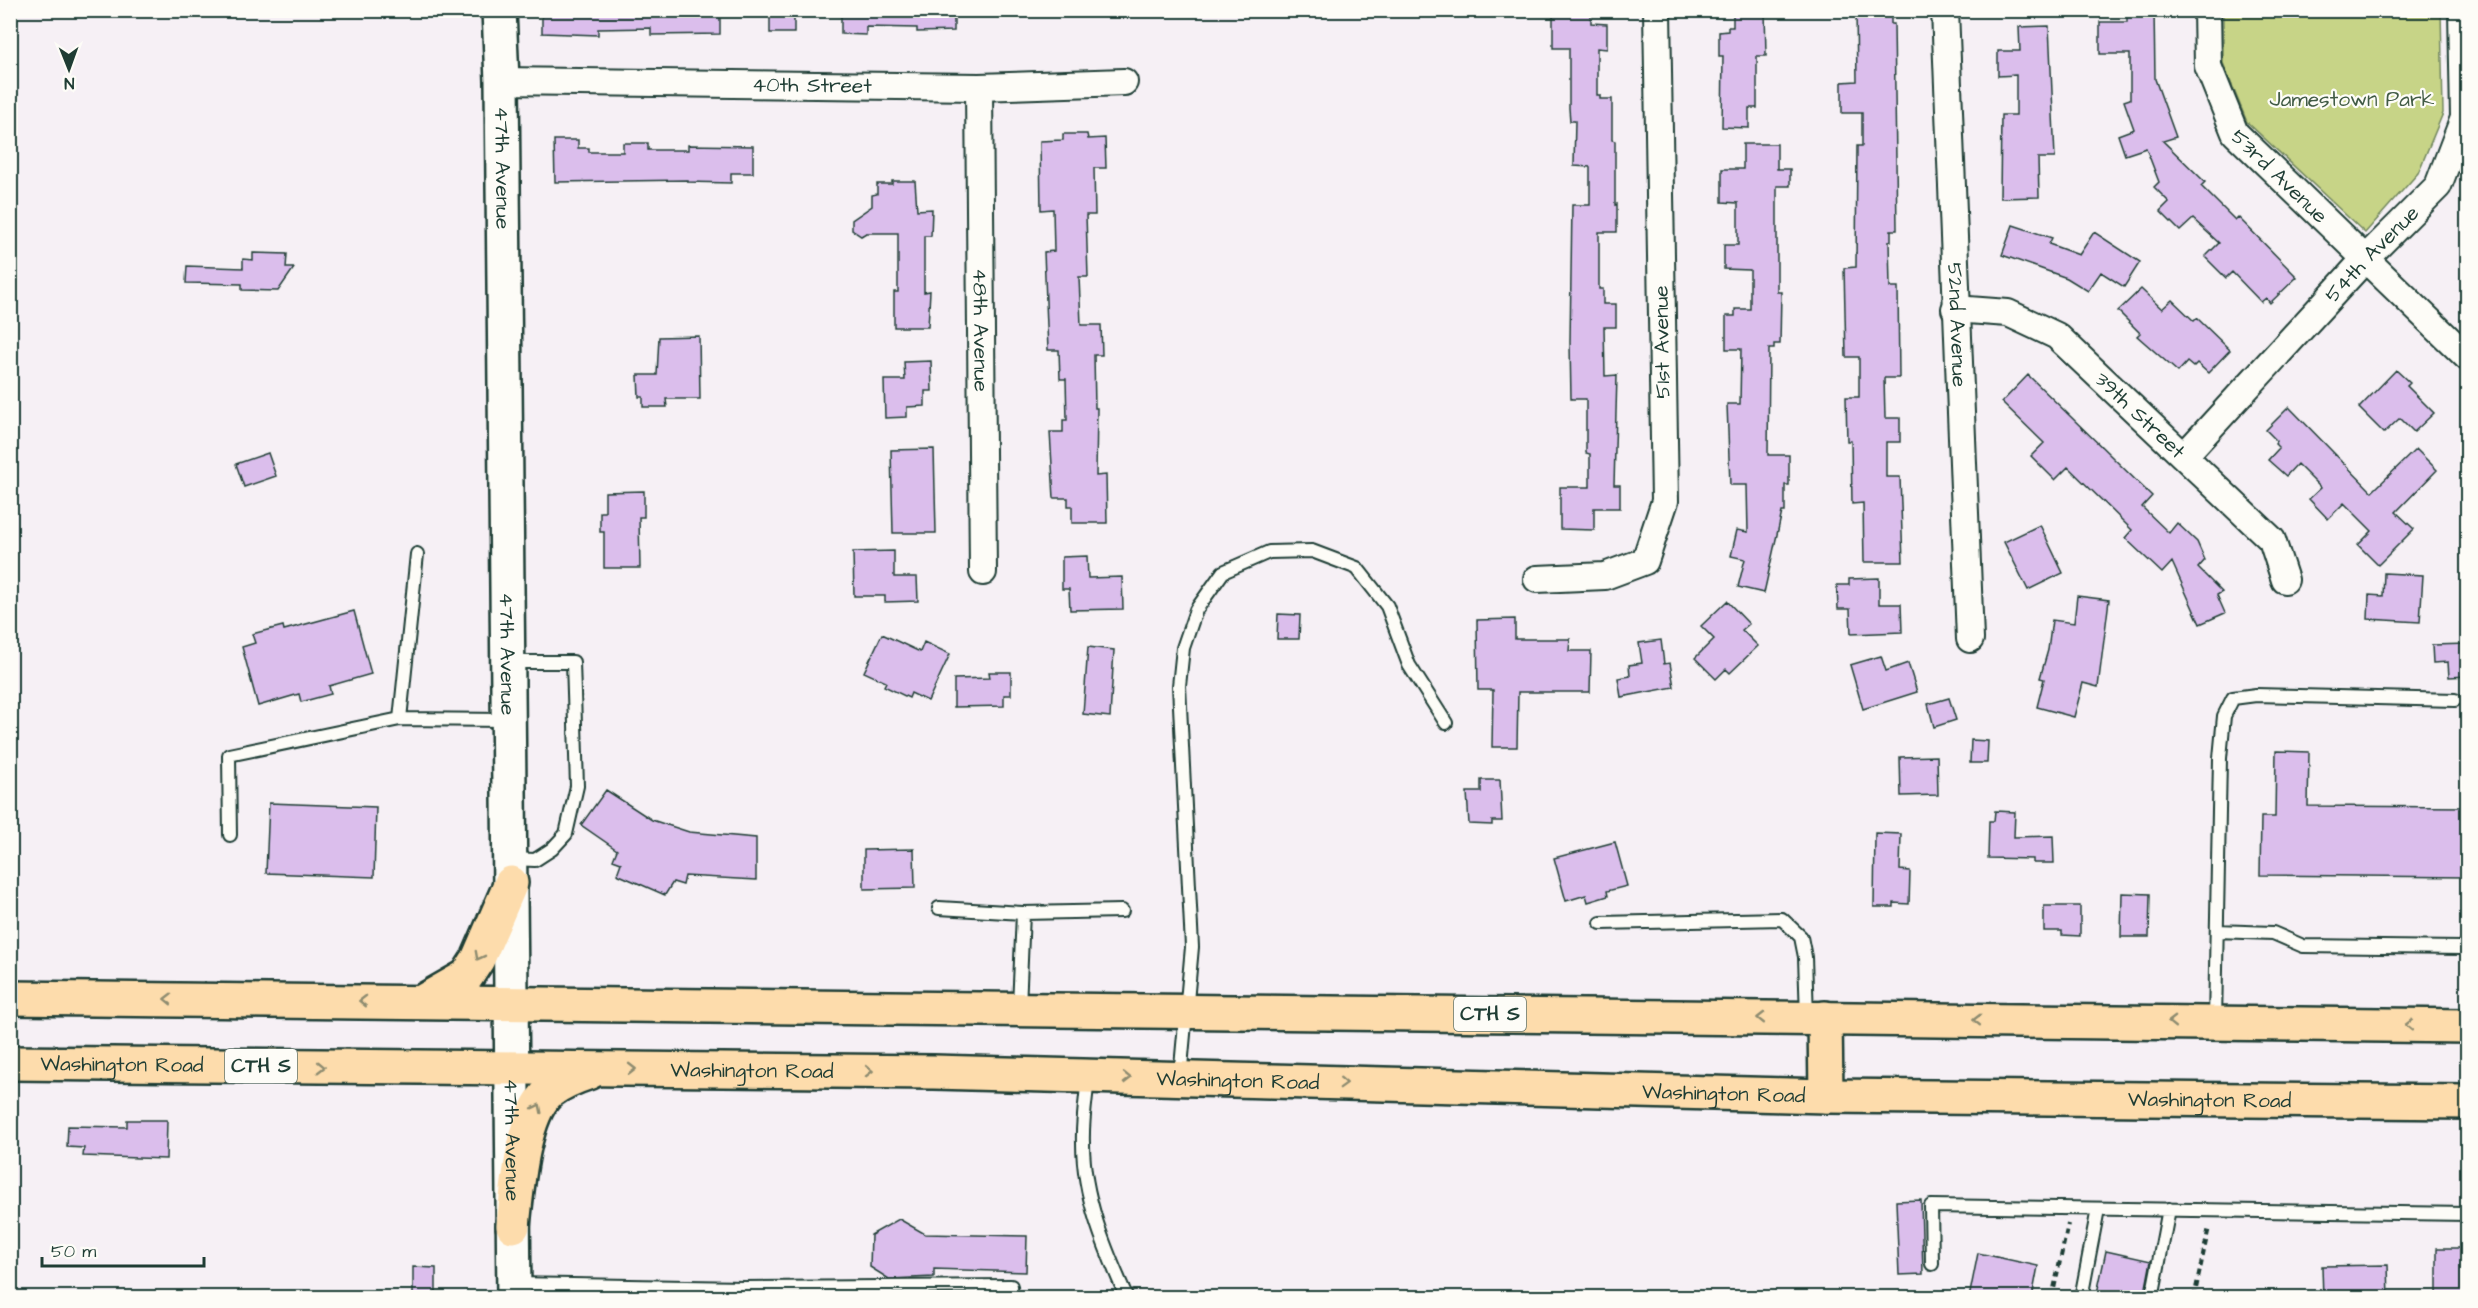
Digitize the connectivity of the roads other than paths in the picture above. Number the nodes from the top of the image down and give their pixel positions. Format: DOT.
graph roads {
  1 [pos="499,10"];
  2 [pos="1657,10"];
  3 [pos="1945,10"];
  4 [pos="2207,10"];
  5 [pos="2462,10"];
  6 [pos="502,81"];
  7 [pos="1124,82"];
  8 [pos="979,87"];
  9 [pos="2365,259"];
  10 [pos="1955,309"];
  11 [pos="2468,358"];
  12 [pos="2184,456"];
  13 [pos="417,554"];
  14 [pos="983,572"];
  15 [pos="1537,579"];
  16 [pos="2285,580"];
  17 [pos="1970,639"];
  18 [pos="508,662"];
  19 [pos="2455,700"];
  20 [pos="399,718"];
  21 [pos="509,720"];
  22 [pos="1446,723"];
  23 [pos="230,835"];
  24 [pos="511,871"];
  25 [pos="939,908"];
  26 [pos="1122,911"];
  27 [pos="1023,913"];
  28 [pos="1601,923"];
  29 [pos="2217,930"];
  30 [pos="2461,948"];
  31 [pos="10,998"];
  32 [pos="421,1002"];
  33 [pos="512,1002"];
  34 [pos="1019,1008"];
  35 [pos="1186,1011"];
  36 [pos="1816,1018"];
  37 [pos="2215,1023"];
  38 [pos="2468,1026"];
  39 [pos="10,1063"];
  40 [pos="511,1069"];
  41 [pos="600,1069"];
  42 [pos="1088,1077"];
  43 [pos="1180,1079"];
  44 [pos="1826,1096"];
  45 [pos="2468,1102"];
  46 [pos="2098,1209"];
  47 [pos="2169,1209"];
  48 [pos="2468,1214"];
  49 [pos="513,1226"];
  50 [pos="1932,1264"];
  51 [pos="514,1291"];
  52 [pos="1012,1298"];
  53 [pos="1127,1298"];
  54 [pos="2081,1298"];
  55 [pos="2152,1298"];
  1 -- 6 [label="street, 47th Avenue"];
  2 -- 15 [label="street, 51st Avenue"];
  3 -- 10 [label="street, 52nd Avenue"];
  4 -- 9 [label="street, 53rd Avenue"];
  5 -- 9 [label="street, 54th Avenue"];
  6 -- 8 [label="street, 40th Street"];
  6 -- 18 [label="street, 47th Avenue"];
  7 -- 8 [label="street, 40th Street"];
  8 -- 14 [label="street, 48th Avenue"];
  9 -- 11 [label="street, 53rd Avenue"];
  9 -- 12 [label="street, 54th Avenue"];
  10 -- 12 [label="street, 39th Street"];
  10 -- 17 [label="street, 52nd Avenue"];
  12 -- 16 [label="street, 39th Street"];
  13 -- 20 [label="lane"];
  18 -- 21 [label="street, 47th Avenue"];
  18 -- 24 [label="lane"];
  19 -- 29 [label="lane"];
  20 -- 21 [label="lane"];
  20 -- 23 [label="lane"];
  21 -- 24 [label="street, 47th Avenue"];
  22 -- 35 [label="lane"];
  24 -- 32 [label="main road, one-way"];
  24 -- 33 [label="street, 47th Avenue"];
  25 -- 27 [label="lane"];
  26 -- 27 [label="lane"];
  27 -- 34 [label="lane"];
  28 -- 36 [label="lane"];
  29 -- 30 [label="lane"];
  29 -- 37 [label="lane"];
  32 -- 31 [label="main road, CTH S, one-way"];
  32 -- 33 [label="main road, CTH S"];
  33 -- 34 [label="main road, CTH S"];
  33 -- 40 [label="street, 47th Avenue"];
  34 -- 35 [label="main road, CTH S"];
  36 -- 35 [label="main road, CTH S, one-way"];
  35 -- 43 [label="lane"];
  37 -- 36 [label="main road, CTH S, one-way"];
  36 -- 44 [label="main road"];
  38 -- 37 [label="main road, CTH S, one-way"];
  39 -- 40 [label="main road, Washington Road / CTH S, one-way"];
  40 -- 41 [label="main road, Washington Road / CTH S"];
  40 -- 49 [label="street, 47th Avenue"];
  41 -- 42 [label="main road, Washington Road / CTH S, one-way"];
  49 -- 41 [label="main road, one-way"];
  42 -- 43 [label="main road, Washington Road / CTH S, one-way"];
  42 -- 53 [label="lane"];
  43 -- 44 [label="main road, Washington Road / CTH S, one-way"];
  44 -- 45 [label="main road, Washington Road / CTH S"];
  46 -- 47 [label="lane"];
  46 -- 50 [label="lane"];
  46 -- 54 [label="lane"];
  47 -- 48 [label="lane"];
  47 -- 55 [label="lane"];
  49 -- 51 [label="street, 47th Avenue"];
  51 -- 52 [label="lane"];
}
